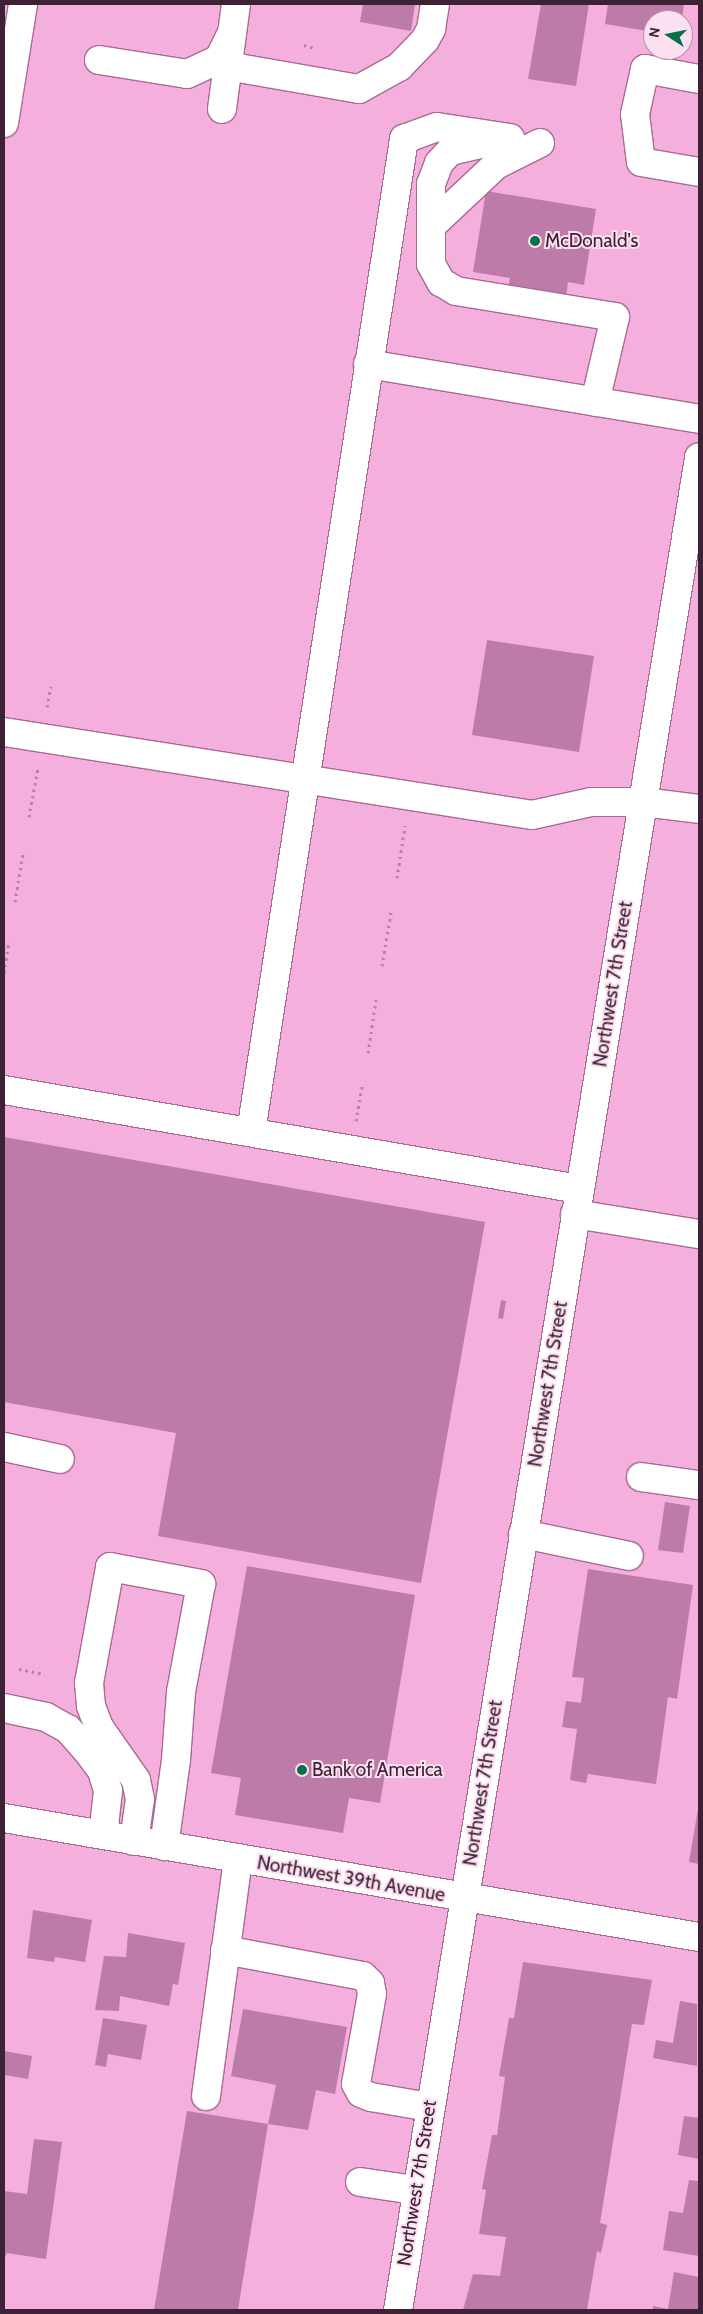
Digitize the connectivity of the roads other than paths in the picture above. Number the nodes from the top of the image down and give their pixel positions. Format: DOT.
graph roads {
  1 [pos="23,4"];
  2 [pos="236,4"];
  3 [pos="435,4"];
  4 [pos="232,32"];
  5 [pos="99,60"];
  6 [pos="227,66"];
  7 [pos="699,79"];
  8 [pos="222,109"];
  9 [pos="4,123"];
  10 [pos="540,143"];
  11 [pos="699,172"];
  12 [pos="431,226"];
  13 [pos="368,364"];
  14 [pos="595,402"];
  15 [pos="699,419"];
  16 [pos="699,457"];
  17 [pos="4,732"];
  18 [pos="305,781"];
  19 [pos="643,802"];
  20 [pos="699,809"];
  21 [pos="4,1090"];
  22 [pos="251,1132"];
  23 [pos="577,1202"];
  24 [pos="699,1234"];
  25 [pos="4,1447"];
  26 [pos="60,1459"];
  27 [pos="641,1477"];
  28 [pos="699,1485"];
  29 [pos="523,1534"];
  30 [pos="629,1556"];
  31 [pos="4,1708"];
  32 [pos="4,1818"];
  33 [pos="103,1835"];
  34 [pos="134,1841"];
  35 [pos="164,1846"];
  36 [pos="238,1859"];
  37 [pos="464,1898"];
  38 [pos="699,1937"];
  39 [pos="225,1950"];
  40 [pos="206,2096"];
  41 [pos="429,2107"];
  42 [pos="360,2182"];
  43 [pos="415,2190"];
  44 [pos="398,2310"];
  1 -- 9 [label="main road"];
  2 -- 4 [label="main road"];
  3 -- 6 [label="main road"];
  4 -- 5 [label="main road"];
  4 -- 6 [label="main road"];
  6 -- 8 [label="main road"];
  7 -- 11 [label="main road"];
  10 -- 12 [label="main road"];
  12 -- 13 [label="main road"];
  12 -- 14 [label="main road"];
  13 -- 14 [label="main road"];
  13 -- 18 [label="main road"];
  14 -- 15 [label="main road"];
  16 -- 19 [label="main road, Northwest 7th Street"];
  17 -- 18 [label="main road"];
  18 -- 19 [label="main road"];
  18 -- 22 [label="main road"];
  19 -- 20 [label="main road"];
  19 -- 23 [label="main road, Northwest 7th Street"];
  21 -- 22 [label="main road"];
  22 -- 23 [label="main road"];
  23 -- 24 [label="main road"];
  23 -- 29 [label="main road, Northwest 7th Street"];
  25 -- 26 [label="main road"];
  27 -- 28 [label="main road"];
  29 -- 30 [label="main road"];
  29 -- 37 [label="main road, Northwest 7th Street"];
  31 -- 33 [label="main road"];
  32 -- 33 [label="main road, Northwest 39th Avenue"];
  33 -- 34 [label="main road, Northwest 39th Avenue"];
  34 -- 35 [label="main road, Northwest 39th Avenue"];
  34 -- 35 [label="main road"];
  35 -- 36 [label="main road, Northwest 39th Avenue"];
  36 -- 37 [label="main road, Northwest 39th Avenue"];
  36 -- 39 [label="main road"];
  37 -- 38 [label="main road, Northwest 39th Avenue"];
  37 -- 41 [label="main road, Northwest 7th Street"];
  39 -- 40 [label="main road"];
  39 -- 41 [label="main road"];
  41 -- 43 [label="main road, Northwest 7th Street"];
  42 -- 43 [label="main road"];
  43 -- 44 [label="main road, Northwest 7th Street"];
}
